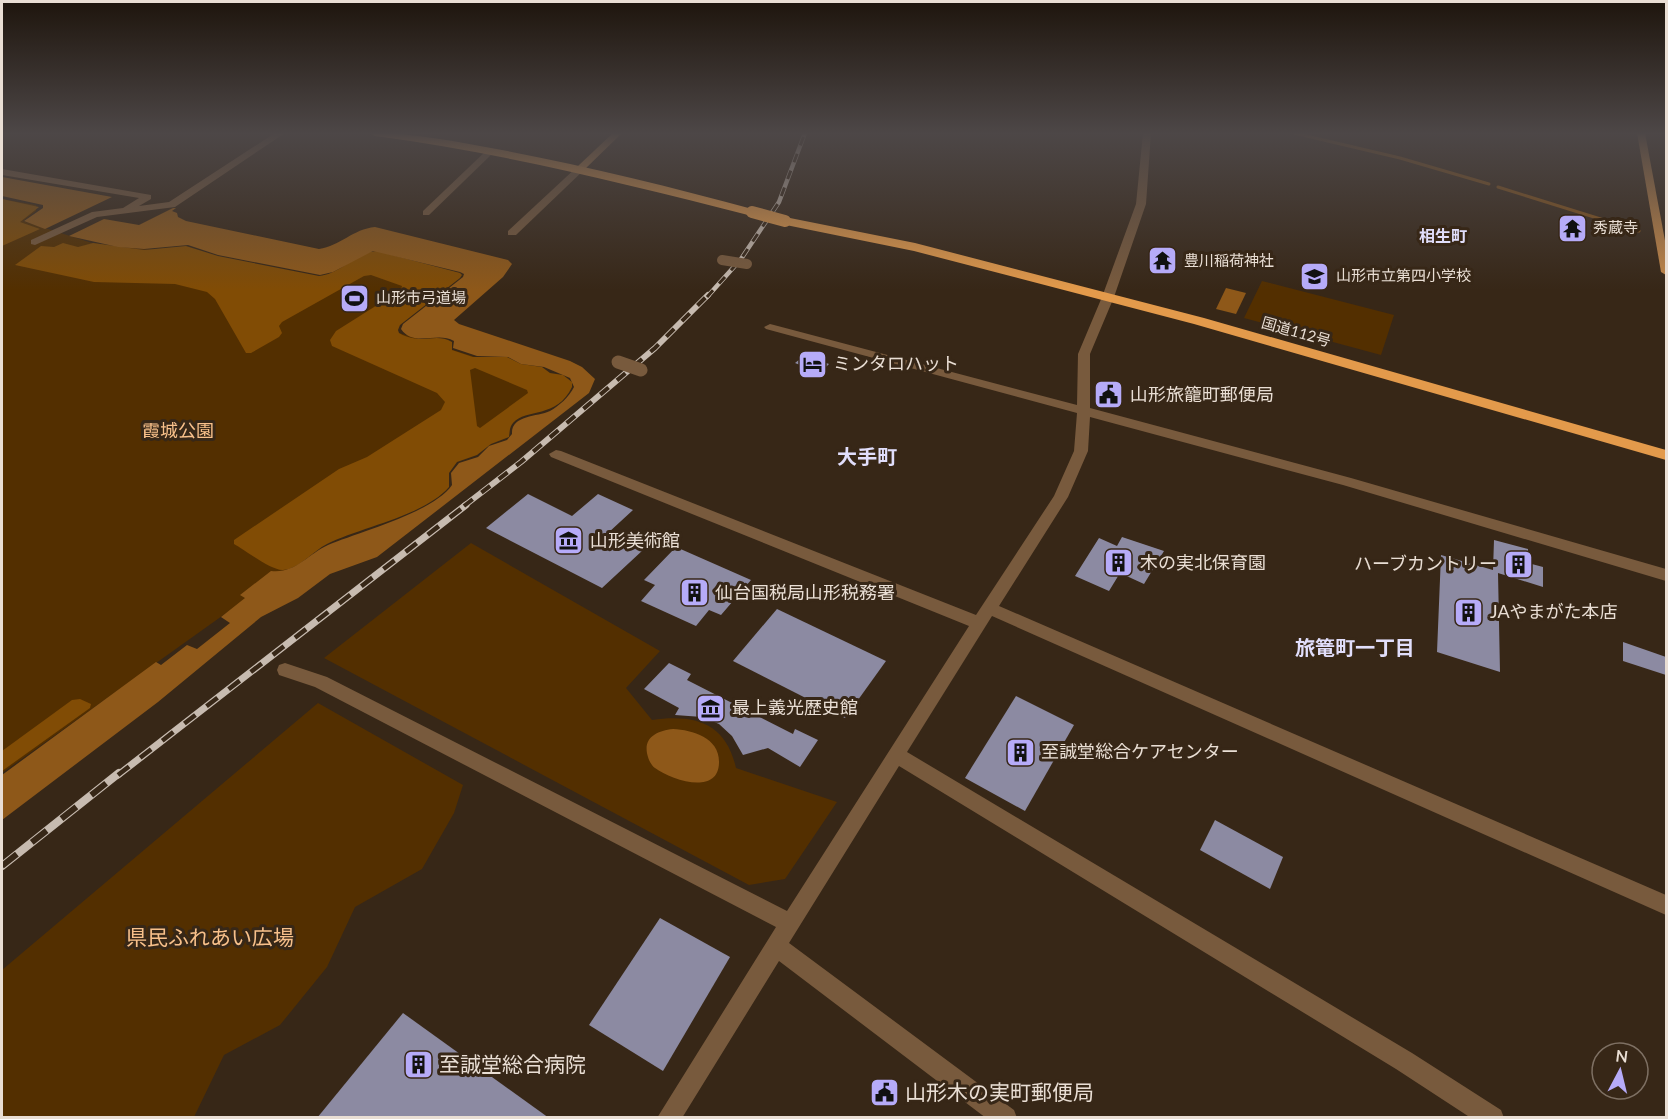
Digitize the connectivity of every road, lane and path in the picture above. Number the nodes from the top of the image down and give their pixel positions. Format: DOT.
graph roads {
  1 [pos="79,185"];
  2 [pos="203,185"];
  3 [pos="455,185"];
  4 [pos="563,185"];
  5 [pos="662,185"];
  6 [pos="1143,185"];
  7 [pos="1650,185"];
  8 [pos="126,210"];
  9 [pos="426,213"];
  10 [pos="512,233"];
  11 [pos="35,242"];
  12 [pos="722,260"];
  13 [pos="747,264"];
  14 [pos="1666,272"];
  15 [pos="1108,297"];
  16 [pos="770,327"];
  17 [pos="618,363"];
  18 [pos="641,370"];
  19 [pos="1082,410"];
  20 [pos="556,454"];
  21 [pos="1666,455"];
  22 [pos="1666,575"];
  23 [pos="984,616"];
  24 [pos="285,670"];
  25 [pos="896,755"];
  26 [pos="1666,905"];
  27 [pos="790,923"];
  28 [pos="776,946"];
  29 [pos="668,1118"];
  30 [pos="1006,1118"];
  31 [pos="1493,1118"];
  1 -- 8 [label="street"];
  2 -- 8 [label="street"];
  3 -- 9 [label="street"];
  4 -- 10 [label="street"];
  5 -- 15 [label="highway, 国道112号, bridge"];
  6 -- 15 [label="street"];
  7 -- 14 [label="main road"];
  8 -- 11 [label="street"];
  12 -- 13 [label="street, bridge"];
  15 -- 19 [label="street"];
  15 -- 21 [label="highway, 国道112号"];
  16 -- 19 [label="street"];
  17 -- 18 [label="street, bridge"];
  19 -- 22 [label="street"];
  19 -- 23 [label="street"];
  20 -- 23 [label="street"];
  23 -- 25 [label="street"];
  23 -- 26 [label="street"];
  24 -- 27 [label="street"];
  25 -- 27 [label="street"];
  25 -- 31 [label="street"];
  27 -- 28 [label="street"];
  28 -- 29 [label="street"];
  28 -- 30 [label="street"];
}
